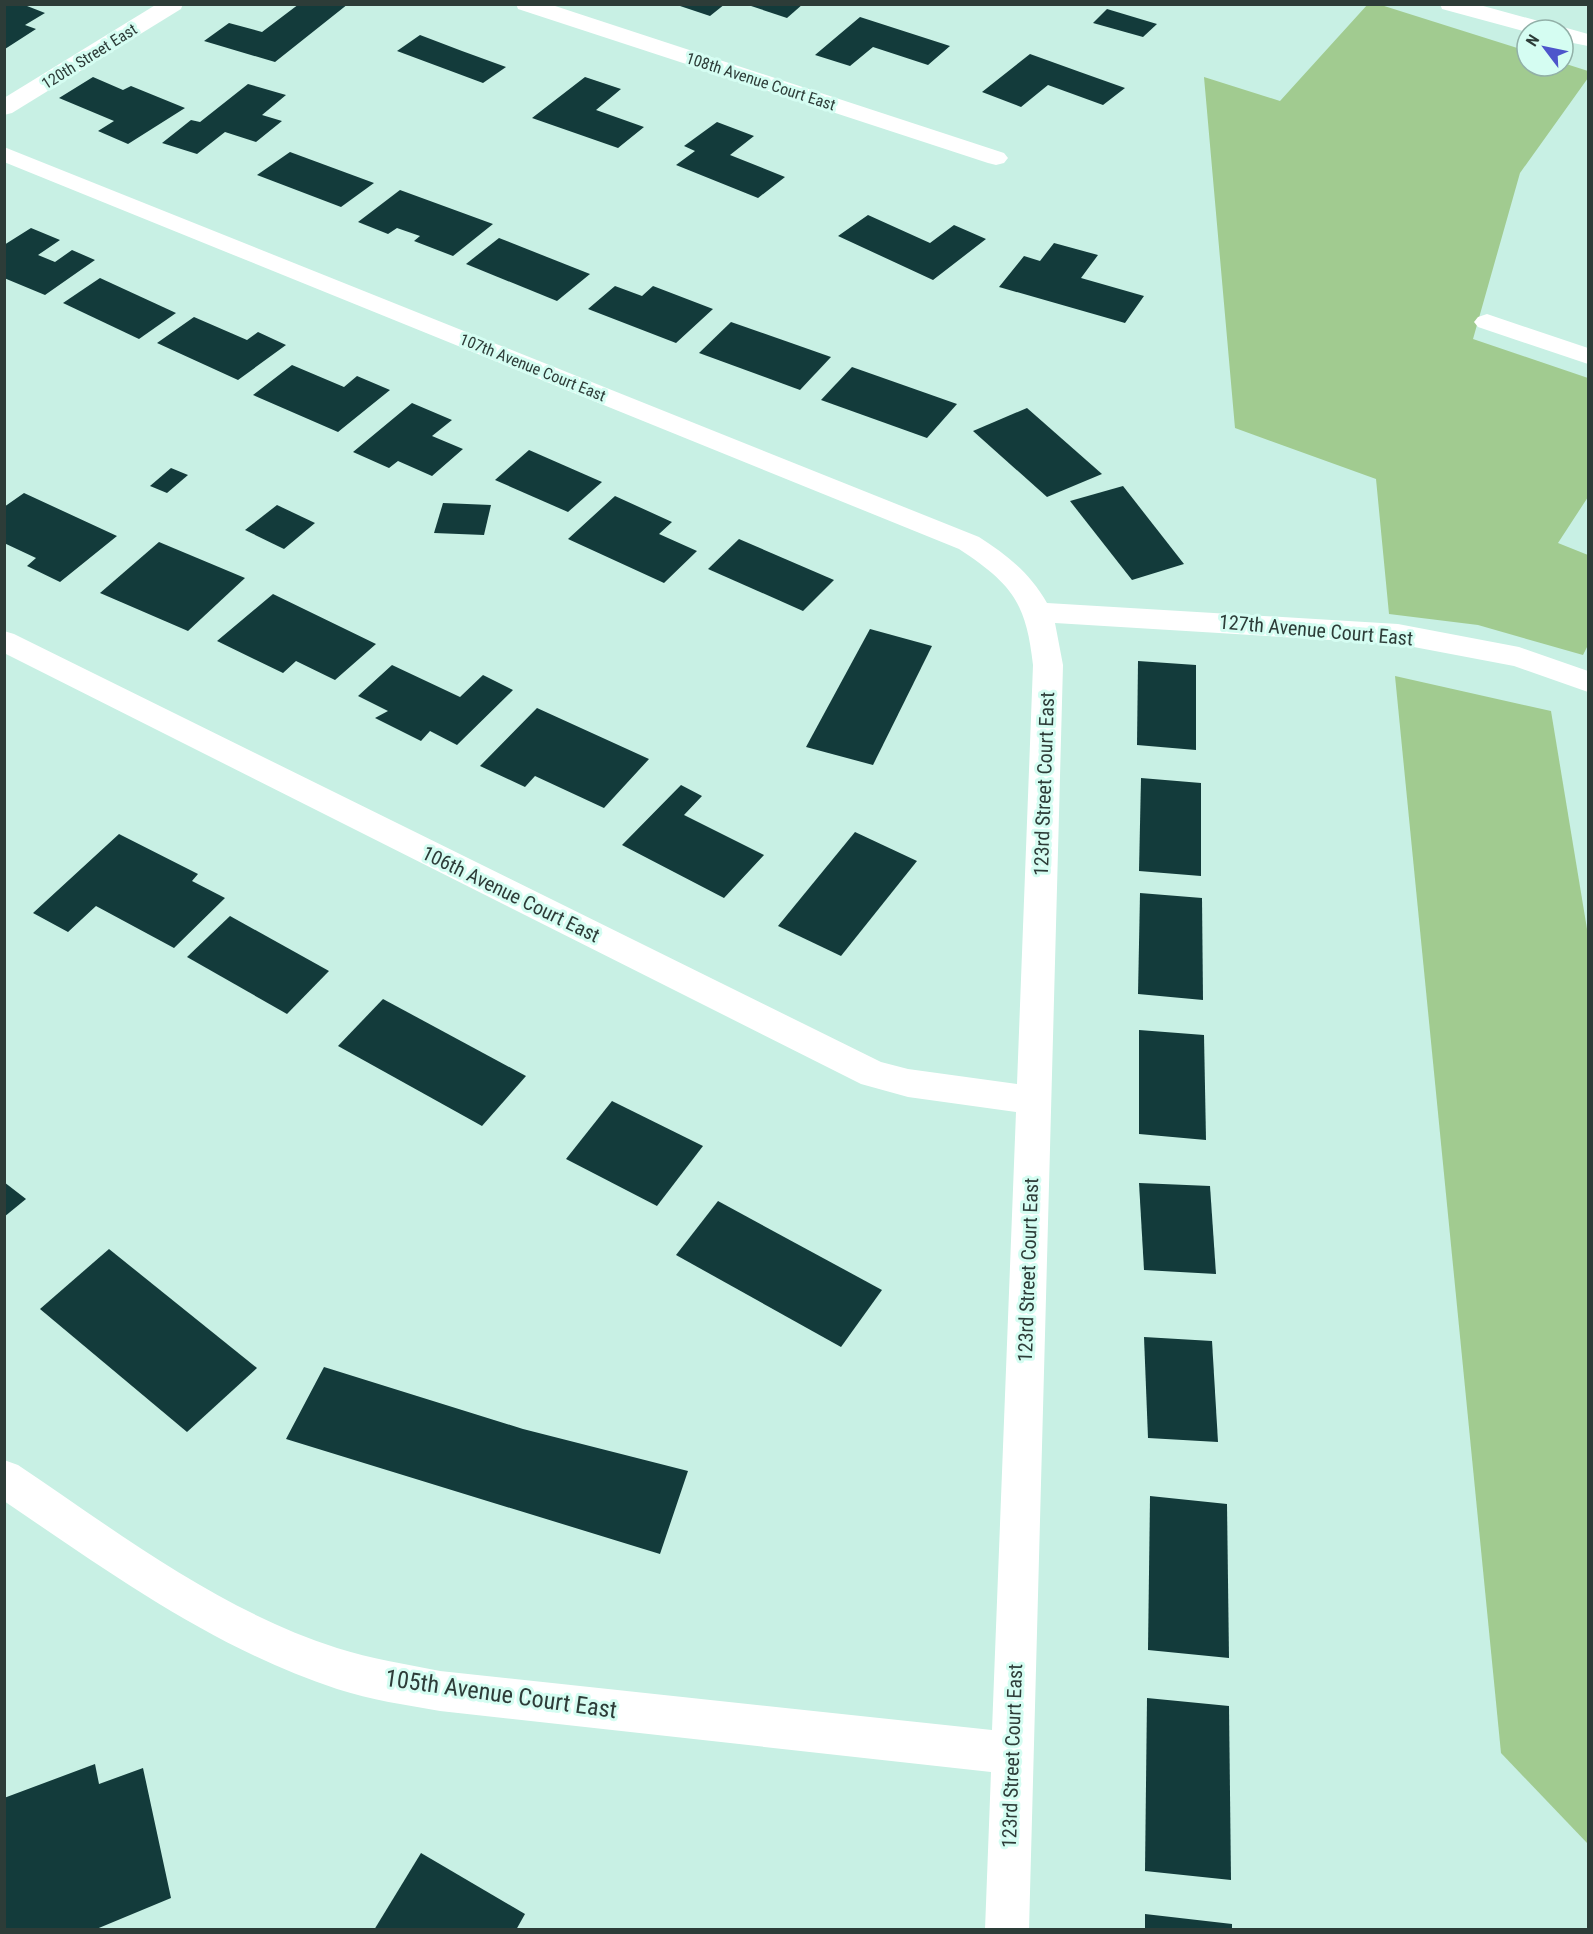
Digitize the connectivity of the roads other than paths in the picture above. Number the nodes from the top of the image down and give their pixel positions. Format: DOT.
graph roads {
  1 [pos="172,4"];
  2 [pos="526,4"];
  3 [pos="1450,4"];
  4 [pos="1515,22"];
  5 [pos="4,108"];
  6 [pos="4,154"];
  7 [pos="996,158"];
  8 [pos="1487,322"];
  9 [pos="1588,356"];
  10 [pos="1037,612"];
  11 [pos="4,641"];
  12 [pos="1588,682"];
  13 [pos="1033,1100"];
  14 [pos="4,1478"];
  15 [pos="1012,1753"];
  16 [pos="1007,1929"];
  1 -- 5 [label="street, 120th Street East"];
  2 -- 7 [label="street, 108th Avenue Court East"];
  3 -- 4 [label="street"];
  6 -- 10 [label="street, 107th Avenue Court East"];
  8 -- 9 [label="street"];
  10 -- 12 [label="street, 127th Avenue Court East"];
  10 -- 13 [label="street, 123rd Street Court East"];
  11 -- 13 [label="street, 106th Avenue Court East"];
  13 -- 15 [label="street, 123rd Street Court East"];
  14 -- 15 [label="street, 105th Avenue Court East"];
  15 -- 16 [label="street, 123rd Street Court East"];
}
